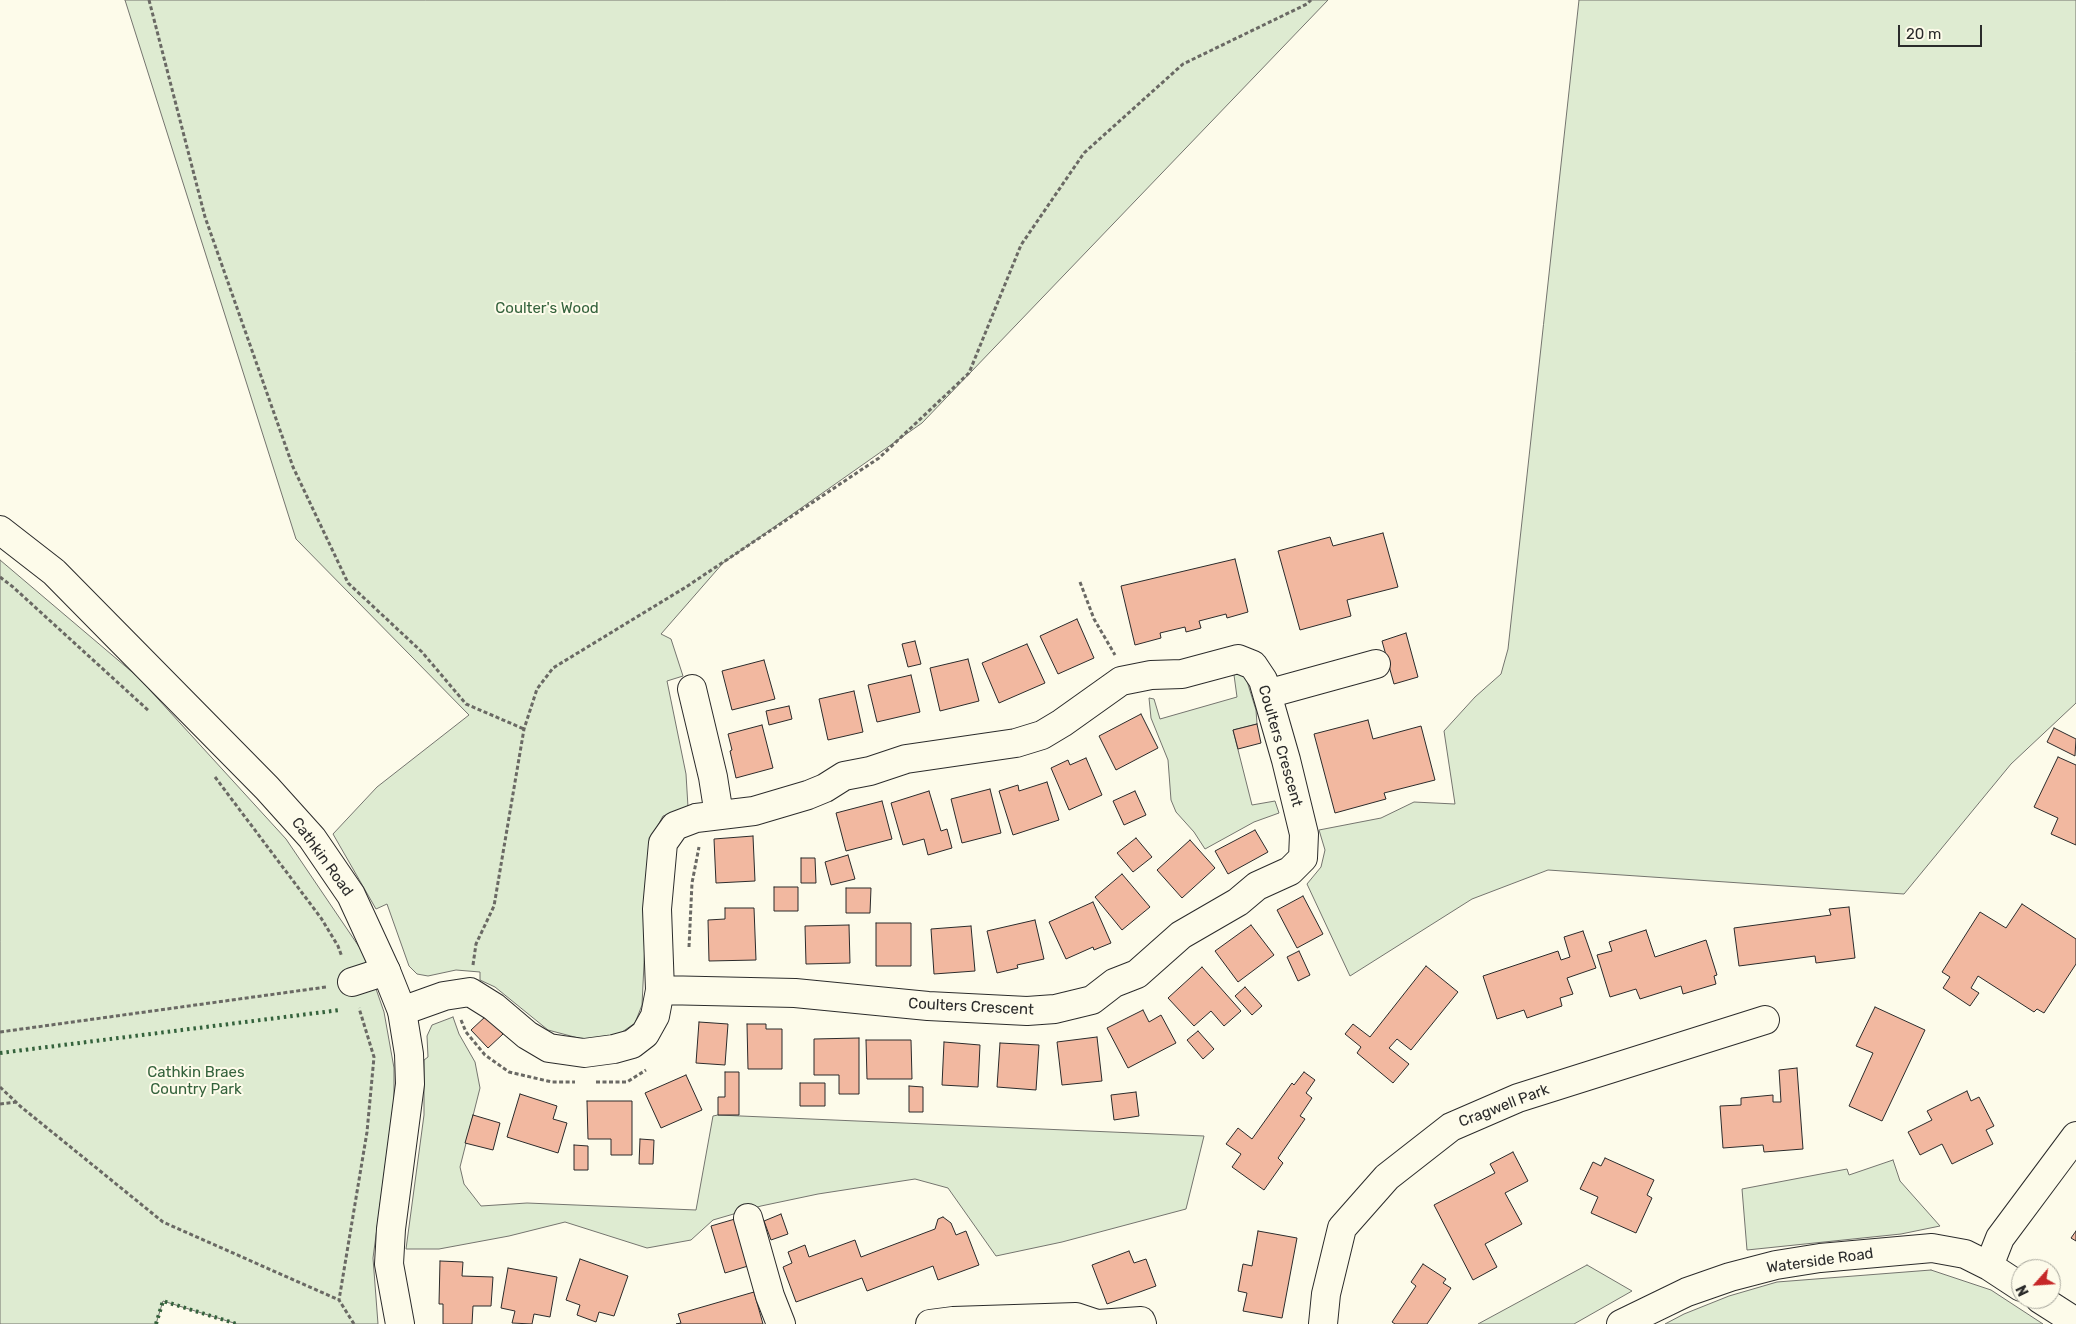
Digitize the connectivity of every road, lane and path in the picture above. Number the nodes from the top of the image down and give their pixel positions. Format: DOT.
graph roads {
  1 [pos="149,0"];
  2 [pos="1311,0"];
  3 [pos="0,530"];
  4 [pos="0,577"];
  5 [pos="1080,582"];
  6 [pos="1376,664"];
  7 [pos="1127,680"];
  8 [pos="692,689"];
  9 [pos="1267,694"];
  10 [pos="150,712"];
  11 [pos="524,730"];
  12 [pos="212,775"];
  13 [pos="719,815"];
  14 [pos="386,971"];
  15 [pos="352,982"];
  16 [pos="660,990"];
  17 [pos="470,992"];
  18 [pos="402,1011"];
  19 [pos="1765,1020"];
  20 [pos="0,1032"];
  21 [pos="0,1087"];
  22 [pos="16,1102"];
  23 [pos="0,1104"];
  24 [pos="2076,1136"];
  25 [pos="748,1218"];
  26 [pos="1989,1266"];
  27 [pos="2011,1280"];
  28 [pos="339,1300"];
  29 [pos="2056,1309"];
  30 [pos="2076,1322"];
  31 [pos="354,1324"];
  32 [pos="400,1324"];
  33 [pos="781,1324"];
  34 [pos="930,1324"];
  35 [pos="1097,1324"];
  36 [pos="1142,1324"];
  37 [pos="1323,1324"];
  38 [pos="1621,1324"];
  1 -- 11 [label="path"];
  2 -- 11 [label="path"];
  3 -- 14 [label="street, Cathkin Road"];
  4 -- 10 [label="path"];
  5 -- 7 [label="path"];
  6 -- 9 [label="street"];
  7 -- 9 [label="street, Coulters Crescent"];
  7 -- 13 [label="street, Coulters Crescent"];
  8 -- 13 [label="street"];
  9 -- 16 [label="street, Coulters Crescent"];
  11 -- 17 [label="path"];
  12 -- 15 [label="path"];
  13 -- 16 [label="street, Coulters Crescent"];
  14 -- 15 [label="street"];
  14 -- 18 [label="street, Cathkin Road"];
  15 -- 20 [label="path"];
  15 -- 28 [label="path"];
  16 -- 17 [label="street, Coulters Crescent"];
  17 -- 18 [label="street"];
  18 -- 32 [label="street, Cathkin Road"];
  19 -- 37 [label="street, Cragwell Park"];
  21 -- 22 [label="path"];
  22 -- 23 [label="path"];
  22 -- 28 [label="path"];
  24 -- 26 [label="street"];
  25 -- 33 [label="street"];
  26 -- 27 [label="street, Waterside Road"];
  26 -- 38 [label="street, Waterside Road"];
  28 -- 31 [label="path"];
  29 -- 30 [label="street"];
  34 -- 35 [label="street"];
  35 -- 36 [label="street"];
}
